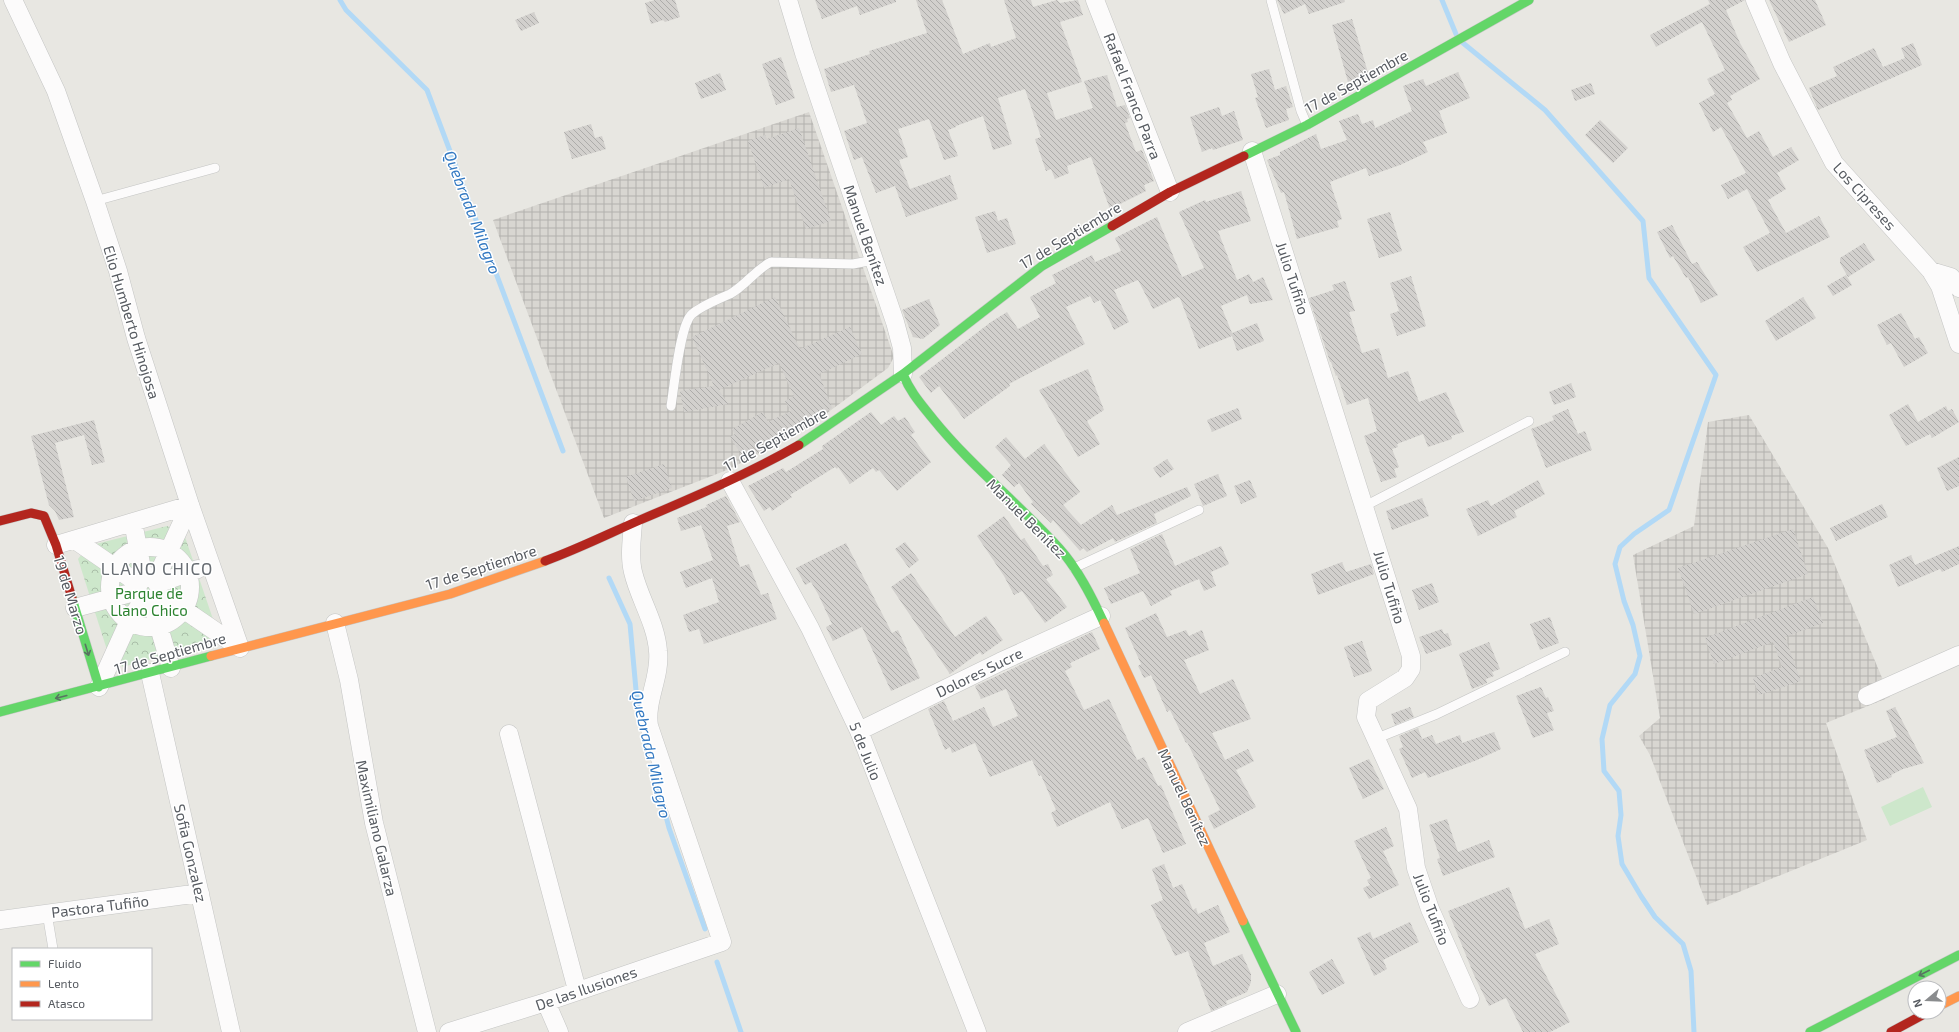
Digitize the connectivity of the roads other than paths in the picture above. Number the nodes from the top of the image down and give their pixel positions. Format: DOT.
graph roads {
  1 [pos="13,0"];
  2 [pos="788,0"];
  3 [pos="1095,0"];
  4 [pos="1271,0"];
  5 [pos="1529,0"];
  6 [pos="1755,0"];
  7 [pos="1307,125"];
  8 [pos="1252,151"];
  9 [pos="215,168"];
  10 [pos="1170,192"];
  11 [pos="94,201"];
  12 [pos="874,260"];
  13 [pos="1931,271"];
  14 [pos="1959,288"];
  15 [pos="1959,344"];
  16 [pos="903,374"];
  17 [pos="671,406"];
  18 [pos="1529,421"];
  19 [pos="730,481"];
  20 [pos="190,505"];
  21 [pos="1365,506"];
  22 [pos="1199,510"];
  23 [pos="0,521"];
  24 [pos="132,522"];
  25 [pos="632,523"];
  26 [pos="75,540"];
  27 [pos="56,545"];
  28 [pos="138,549"];
  29 [pos="170,552"];
  30 [pos="211,565"];
  31 [pos="115,567"];
  32 [pos="1074,568"];
  33 [pos="187,573"];
  34 [pos="148,589"];
  35 [pos="111,597"];
  36 [pos="75,608"];
  37 [pos="183,609"];
  38 [pos="1101,616"];
  39 [pos="129,621"];
  40 [pos="335,622"];
  41 [pos="158,626"];
  42 [pos="240,648"];
  43 [pos="1565,652"];
  44 [pos="1959,655"];
  45 [pos="171,668"];
  46 [pos="150,673"];
  47 [pos="99,687"];
  48 [pos="1867,696"];
  49 [pos="0,712"];
  50 [pos="859,731"];
  51 [pos="509,734"];
  52 [pos="1375,739"];
  53 [pos="200,893"];
  54 [pos="47,913"];
  55 [pos="0,920"];
  56 [pos="53,948"];
  57 [pos="1959,955"];
  58 [pos="577,990"];
  59 [pos="1277,994"];
  60 [pos="1959,996"];
  61 [pos="1470,998"];
  62 [pos="546,1002"];
  63 [pos="1947,1002"];
  64 [pos="1913,1020"];
  65 [pos="231,1032"];
  66 [pos="427,1032"];
  67 [pos="448,1032"];
  68 [pos="559,1032"];
  69 [pos="977,1032"];
  70 [pos="1187,1032"];
  71 [pos="1296,1032"];
  72 [pos="1810,1032"];
  73 [pos="1891,1032"];
  1 -- 11 [label="street, Elio Humberto Hinojosa"];
  2 -- 12 [label="street, Manuel Benítez"];
  3 -- 10 [label="street, Rafael Franco Parra"];
  4 -- 7 [label="lane"];
  5 -- 7 [label="main road, 17 de Septiembre"];
  6 -- 13 [label="street, Los Cipreses"];
  7 -- 8 [label="main road, 17 de Septiembre"];
  8 -- 10 [label="main road, 17 de Septiembre"];
  8 -- 21 [label="street, Julio Tufiño"];
  9 -- 11 [label="lane"];
  10 -- 16 [label="main road, 17 de Septiembre"];
  11 -- 20 [label="street, Elio Humberto Hinojosa"];
  12 -- 16 [label="street, Manuel Benítez"];
  12 -- 17 [label="lane"];
  13 -- 14 [label="street"];
  13 -- 15 [label="street, Los Cipreses"];
  16 -- 19 [label="main road, 17 de Septiembre"];
  16 -- 32 [label="main road, Manuel Benítez"];
  18 -- 21 [label="lane"];
  19 -- 25 [label="main road, 17 de Septiembre"];
  19 -- 50 [label="street, 5 de Julio"];
  20 -- 24 [label="street, 19 de Marzo"];
  20 -- 29 [label="street"];
  20 -- 30 [label="street, Elio Humberto Hinojosa"];
  21 -- 52 [label="street, Julio Tufiño"];
  22 -- 32 [label="lane"];
  23 -- 27 [label="main road"];
  24 -- 26 [label="street, 19 de Marzo"];
  24 -- 28 [label="street"];
  25 -- 40 [label="main road, 17 de Septiembre"];
  25 -- 58 [label="street, De las Ilusiones"];
  26 -- 27 [label="street, 19 de Marzo"];
  26 -- 31 [label="street"];
  27 -- 36 [label="main road, 19 de Marzo"];
  28 -- 29 [label="street"];
  28 -- 31 [label="street"];
  28 -- 34 [label="street"];
  29 -- 33 [label="street"];
  29 -- 34 [label="street"];
  30 -- 33 [label="street"];
  30 -- 42 [label="street, Elio Humberto Hinojosa"];
  31 -- 34 [label="street"];
  31 -- 35 [label="street"];
  32 -- 38 [label="main road, Manuel Benítez"];
  33 -- 34 [label="street"];
  33 -- 37 [label="street"];
  34 -- 35 [label="street"];
  34 -- 37 [label="street"];
  34 -- 39 [label="street"];
  34 -- 41 [label="street"];
  35 -- 36 [label="street"];
  35 -- 39 [label="street"];
  36 -- 47 [label="main road, 19 de Marzo, one-way"];
  37 -- 41 [label="street"];
  37 -- 42 [label="street"];
  38 -- 50 [label="street, Dolores Sucre"];
  38 -- 59 [label="main road, Manuel Benítez"];
  39 -- 41 [label="street"];
  39 -- 47 [label="street"];
  40 -- 42 [label="main road, 17 de Septiembre"];
  40 -- 66 [label="street, Maximiliano Galarza"];
  41 -- 45 [label="street"];
  42 -- 45 [label="main road, 17 de Septiembre"];
  43 -- 52 [label="lane"];
  44 -- 48 [label="street"];
  45 -- 46 [label="main road, 17 de Septiembre"];
  46 -- 47 [label="main road, 17 de Septiembre"];
  46 -- 53 [label="street, Sofia Gonzalez"];
  47 -- 49 [label="main road, 17 de Septiembre, one-way"];
  50 -- 69 [label="street, 5 de Julio"];
  51 -- 58 [label="street"];
  52 -- 61 [label="street, Julio Tufiño"];
  53 -- 54 [label="street, Pastora Tufiño"];
  53 -- 65 [label="street, Sofia Gonzalez"];
  54 -- 55 [label="street, Pastora Tufiño"];
  54 -- 56 [label="lane"];
  57 -- 72 [label="main road, one-way"];
  58 -- 62 [label="street, De las Ilusiones"];
  59 -- 70 [label="street"];
  59 -- 71 [label="main road, Manuel Benítez"];
  60 -- 63 [label="main road"];
  62 -- 67 [label="street, De las Ilusiones"];
  62 -- 68 [label="street"];
  64 -- 73 [label="main road"];
}
